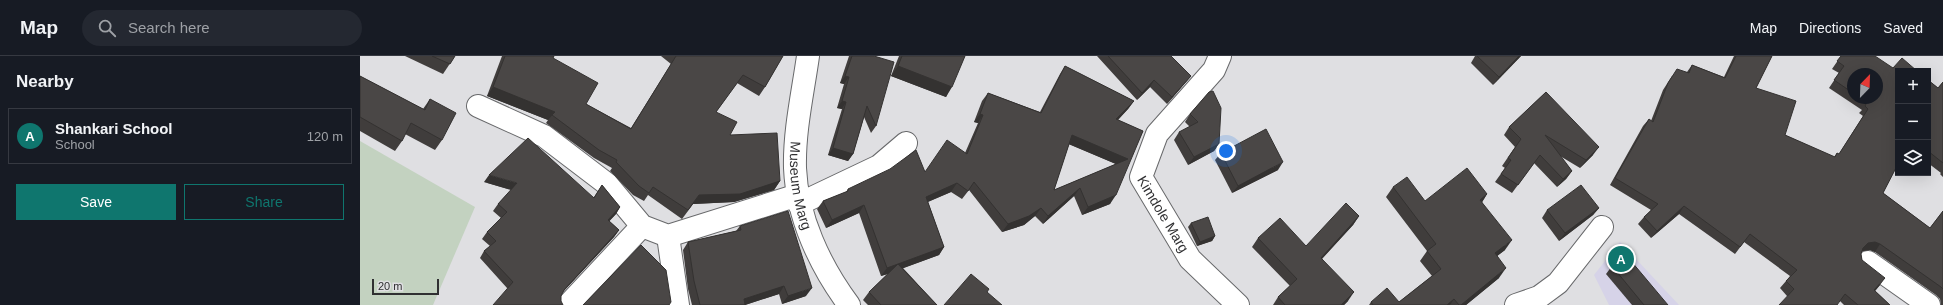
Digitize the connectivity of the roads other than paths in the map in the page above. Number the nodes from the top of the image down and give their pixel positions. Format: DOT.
graph roads {
  1 [pos="808,56"];
  2 [pos="1220,56"];
  3 [pos="478,106"];
  4 [pos="906,143"];
  5 [pos="798,200"];
  6 [pos="642,226"];
  7 [pos="1602,227"];
  8 [pos="668,236"];
  9 [pos="1868,262"];
  10 [pos="1539,301"];
  11 [pos="568,305"];
  12 [pos="678,305"];
  13 [pos="849,305"];
  14 [pos="1238,305"];
  15 [pos="1516,305"];
  16 [pos="1929,305"];
  1 -- 5 [label="street, Museum Marg"];
  2 -- 14 [label="street, Kimdole Marg"];
  3 -- 6 [label="street"];
  4 -- 5 [label="street"];
  5 -- 8 [label="street"];
  5 -- 13 [label="street, Museum Marg"];
  6 -- 8 [label="street"];
  6 -- 11 [label="street"];
  7 -- 10 [label="street"];
  8 -- 12 [label="street"];
  9 -- 16 [label="street"];
  10 -- 15 [label="street"];
}
